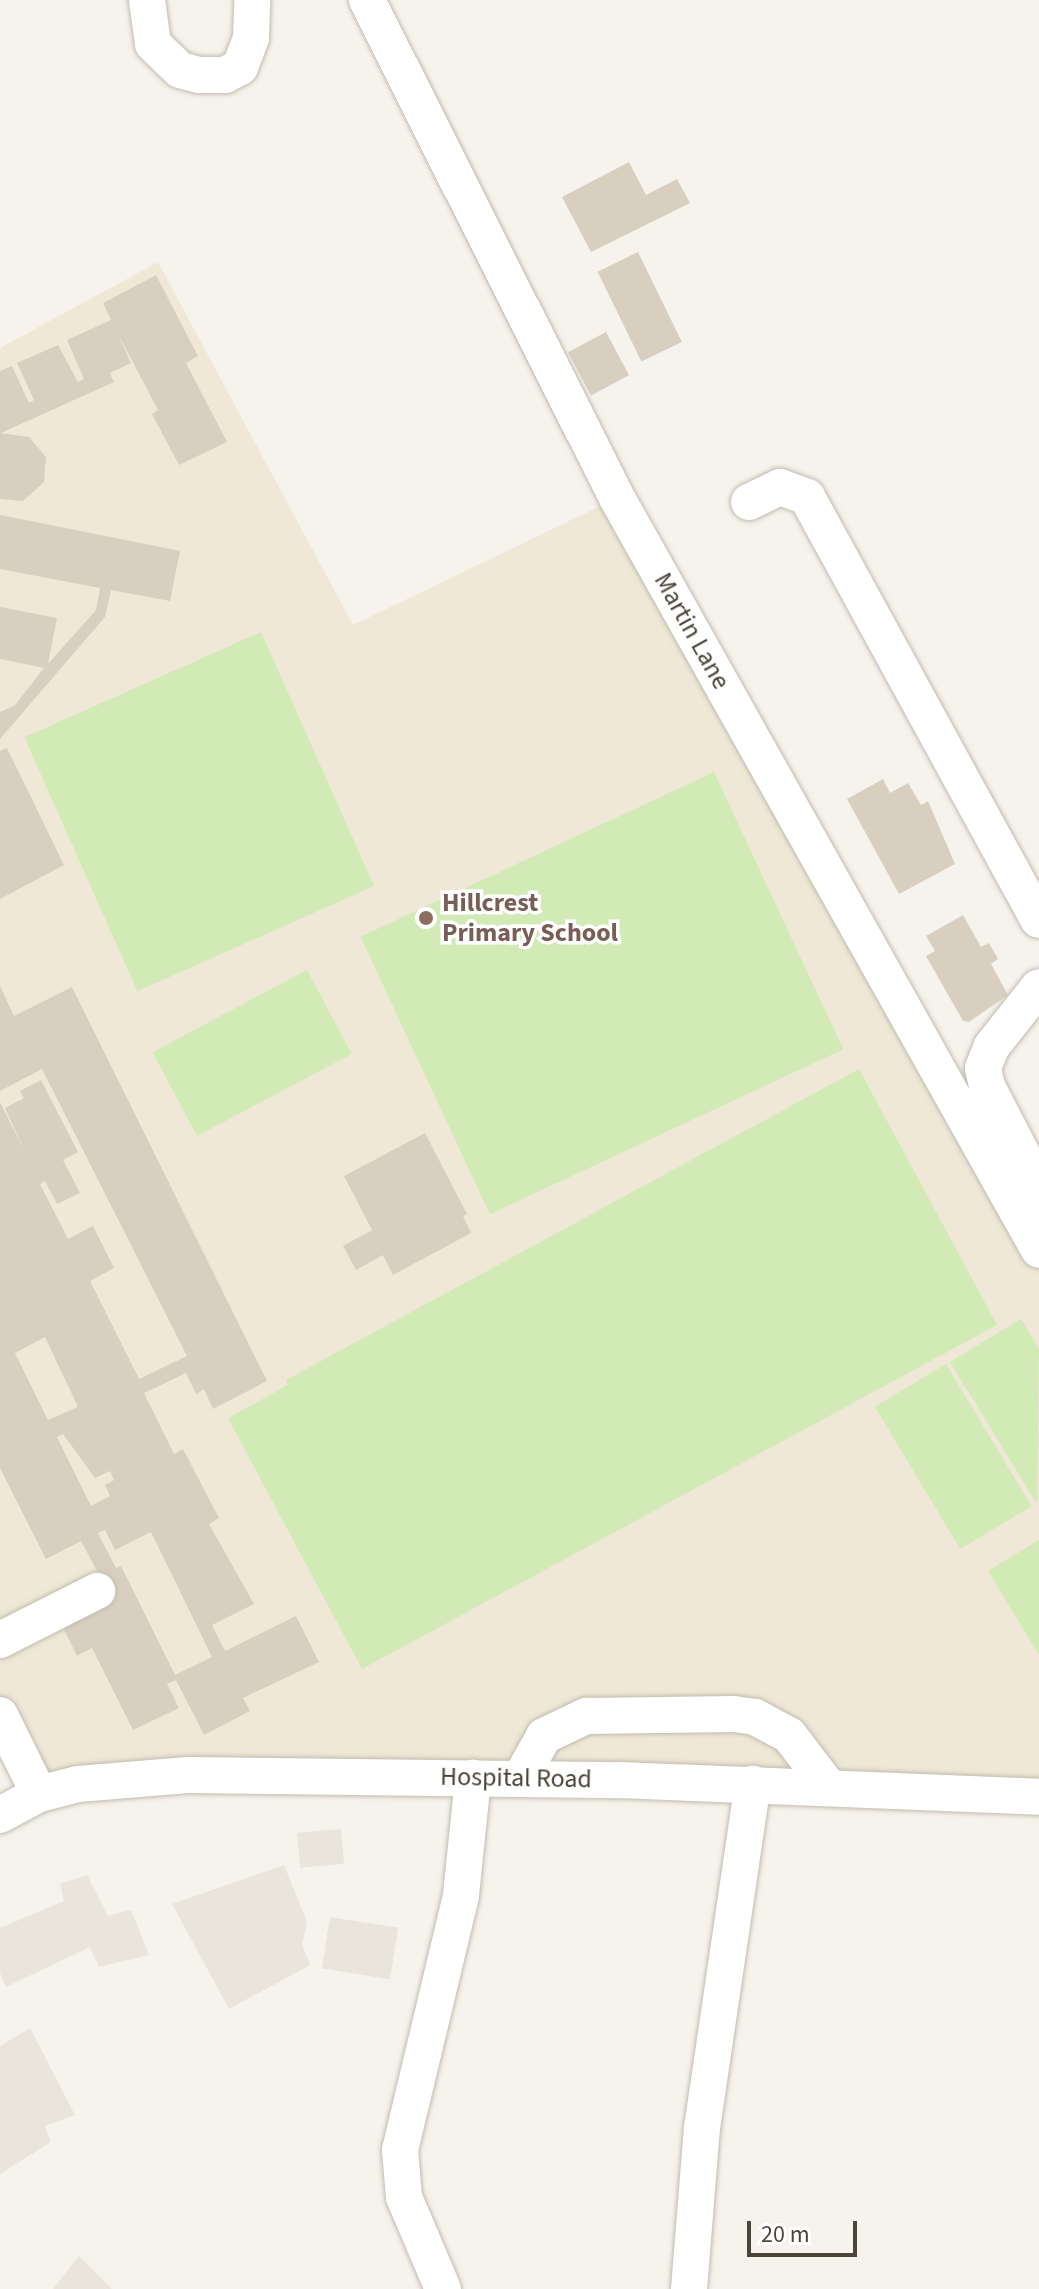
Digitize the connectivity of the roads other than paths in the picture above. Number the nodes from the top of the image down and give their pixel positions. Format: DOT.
graph roads {
  1 [pos="147,0"];
  2 [pos="252,0"];
  3 [pos="367,0"];
  4 [pos="749,502"];
  5 [pos="1039,920"];
  6 [pos="1039,987"];
  7 [pos="1017,1211"];
  8 [pos="1039,1250"];
  9 [pos="97,1591"];
  10 [pos="0,1640"];
  11 [pos="0,1715"];
  12 [pos="473,1778"];
  13 [pos="520,1779"];
  14 [pos="753,1784"];
  15 [pos="828,1786"];
  16 [pos="39,1794"];
  17 [pos="1039,1797"];
  18 [pos="0,1815"];
  19 [pos="443,2289"];
  20 [pos="689,2289"];
  1 -- 2 [label="street"];
  3 -- 7 [label="street, Martin Lane"];
  4 -- 5 [label="street"];
  6 -- 7 [label="street"];
  7 -- 8 [label="street, Martin Lane"];
  9 -- 10 [label="street"];
  11 -- 16 [label="street"];
  12 -- 13 [label="street, Hospital Road"];
  12 -- 16 [label="street, Hospital Road"];
  12 -- 19 [label="street"];
  13 -- 14 [label="street, Hospital Road"];
  13 -- 15 [label="street"];
  14 -- 15 [label="street, Hospital Road"];
  14 -- 20 [label="street"];
  15 -- 17 [label="street, Hospital Road"];
  16 -- 18 [label="street, Hospital Road"];
}
